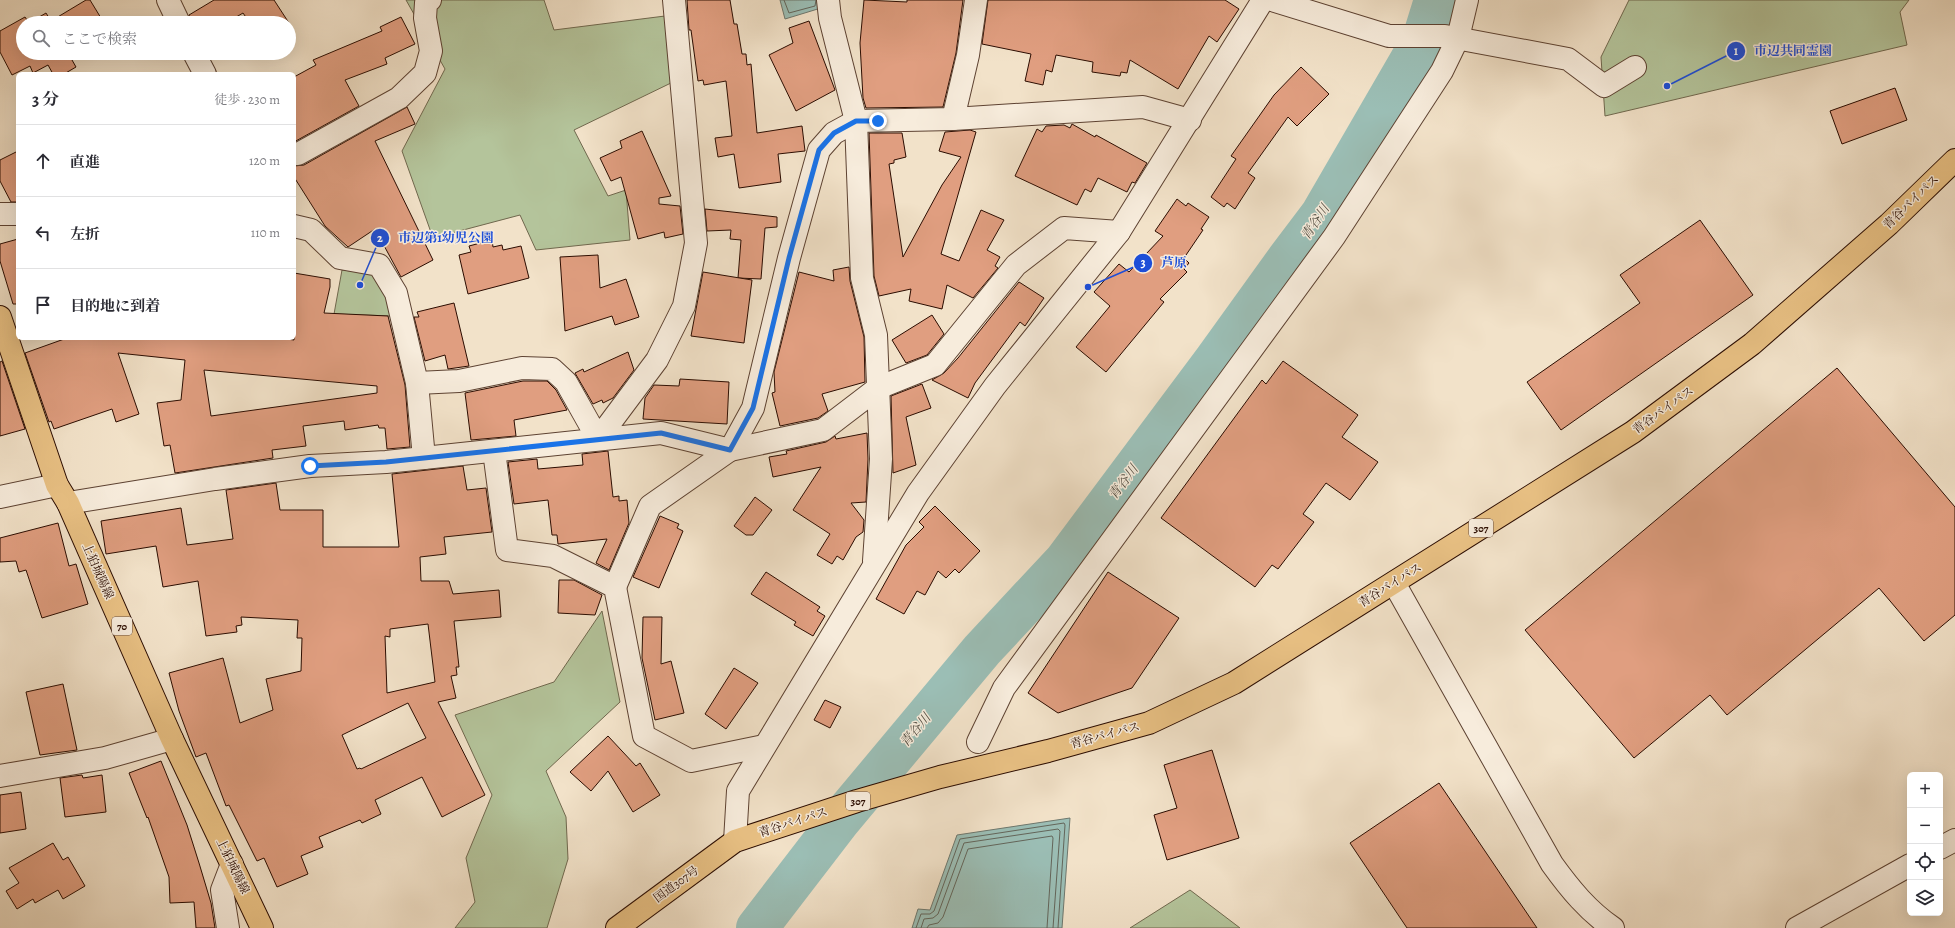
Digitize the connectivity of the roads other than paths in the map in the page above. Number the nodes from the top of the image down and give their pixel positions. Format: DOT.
graph roads {
  1 [pos="168,0"];
  2 [pos="430,0"];
  3 [pos="674,0"];
  4 [pos="828,0"];
  5 [pos="976,0"];
  6 [pos="1263,0"];
  7 [pos="1272,0"];
  8 [pos="1467,0"];
  9 [pos="176,16"];
  10 [pos="1451,37"];
  11 [pos="198,60"];
  12 [pos="1635,67"];
  13 [pos="204,72"];
  14 [pos="953,119"];
  15 [pos="1190,120"];
  16 [pos="856,121"];
  17 [pos="296,154"];
  18 [pos="1955,160"];
  19 [pos="0,214"];
  20 [pos="16,214"];
  21 [pos="296,226"];
  22 [pos="1119,232"];
  23 [pos="0,317"];
  24 [pos="416,383"];
  25 [pos="878,388"];
  26 [pos="598,439"];
  27 [pos="494,450"];
  28 [pos="730,450"];
  29 [pos="424,458"];
  30 [pos="62,494"];
  31 [pos="0,497"];
  32 [pos="874,564"];
  33 [pos="1394,582"];
  34 [pos="615,587"];
  35 [pos="172,739"];
  36 [pos="978,742"];
  37 [pos="764,746"];
  38 [pos="0,776"];
  39 [pos="1955,840"];
  40 [pos="735,841"];
  41 [pos="1943,846"];
  42 [pos="232,864"];
  43 [pos="1907,867"];
  44 [pos="228,928"];
  45 [pos="262,928"];
  46 [pos="617,928"];
  47 [pos="1613,928"];
  48 [pos="1797,928"];
  1 -- 9 [label="street"];
  2 -- 17 [label="street"];
  3 -- 26 [label="street"];
  4 -- 16 [label="street"];
  5 -- 14 [label="street"];
  6 -- 15 [label="street"];
  7 -- 10 [label="street"];
  8 -- 10 [label="street"];
  10 -- 12 [label="street"];
  10 -- 36 [label="street"];
  11 -- 13 [label="street"];
  14 -- 15 [label="street"];
  14 -- 16 [label="street"];
  15 -- 22 [label="street"];
  16 -- 25 [label="street"];
  16 -- 28 [label="street"];
  18 -- 33 [label="main road, 青谷バイパス / 307"];
  19 -- 20 [label="street"];
  21 -- 24 [label="street"];
  22 -- 25 [label="street"];
  22 -- 32 [label="street"];
  23 -- 30 [label="main road, 上狛城陽線 / 70"];
  24 -- 26 [label="street"];
  24 -- 29 [label="street"];
  25 -- 28 [label="street"];
  25 -- 32 [label="street"];
  26 -- 27 [label="street"];
  26 -- 28 [label="street"];
  27 -- 29 [label="street"];
  27 -- 34 [label="street"];
  28 -- 34 [label="street"];
  29 -- 30 [label="street"];
  30 -- 31 [label="street"];
  30 -- 35 [label="main road, 上狛城陽線 / 70"];
  32 -- 37 [label="street"];
  33 -- 40 [label="main road, 青谷バイパス / 307"];
  33 -- 47 [label="street"];
  34 -- 37 [label="street"];
  35 -- 38 [label="street"];
  35 -- 42 [label="main road, 上狛城陽線 / 70"];
  37 -- 40 [label="street"];
  39 -- 41 [label="street"];
  40 -- 46 [label="main road, 国道307号 / 307"];
  42 -- 44 [label="street"];
  42 -- 45 [label="main road, 上狛城陽線 / 70"];
  43 -- 48 [label="street"];
}
